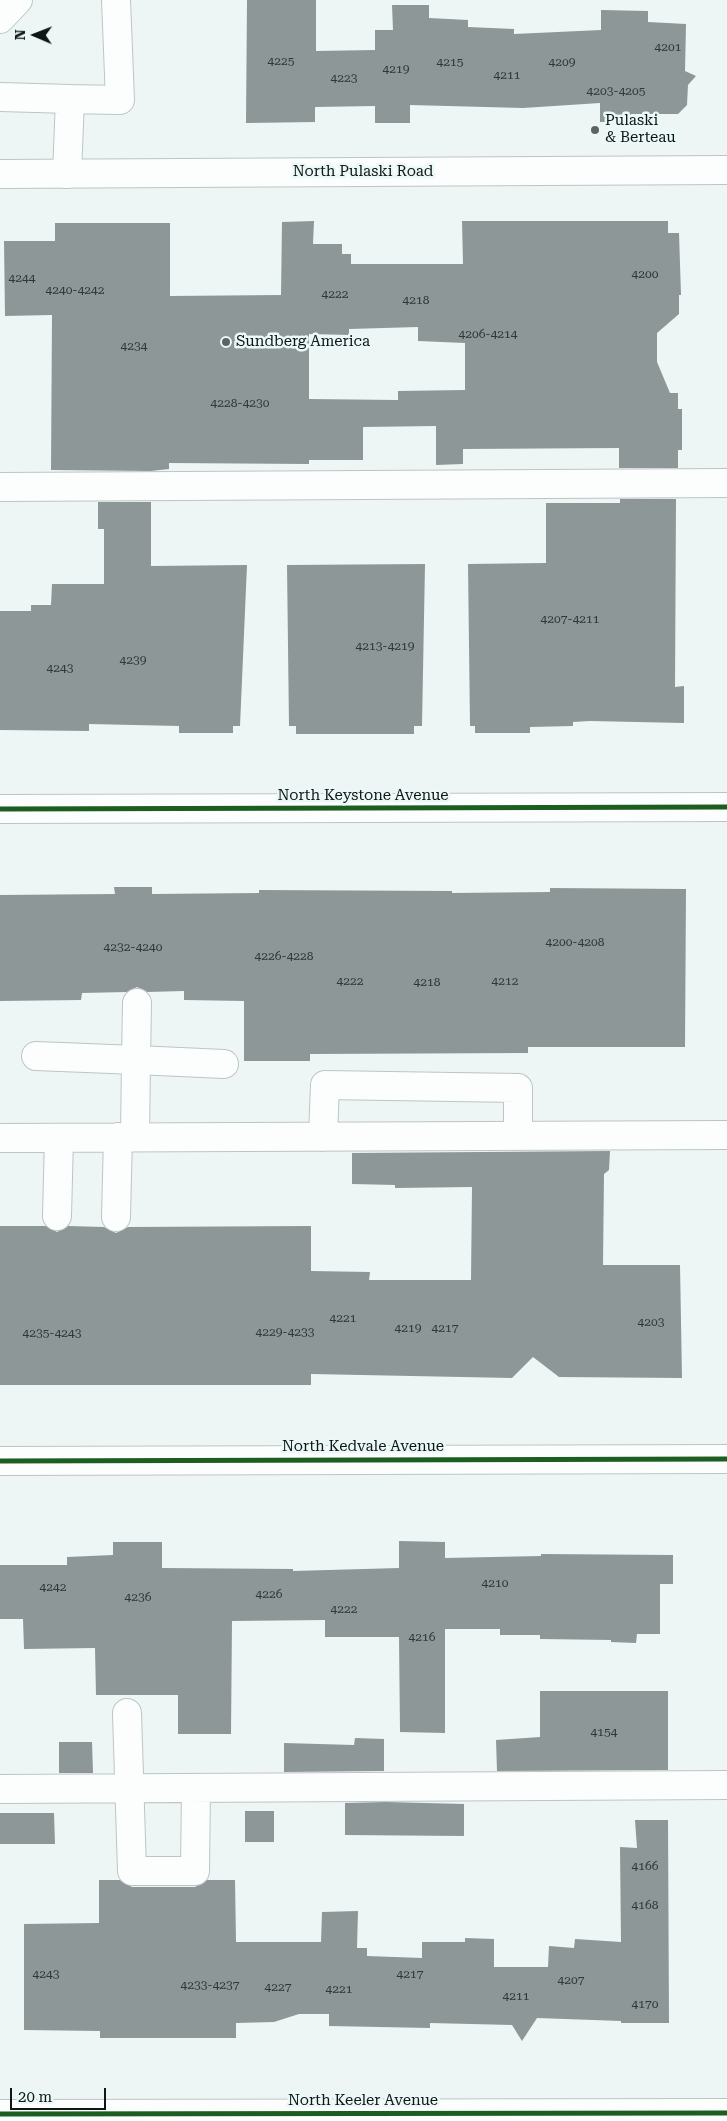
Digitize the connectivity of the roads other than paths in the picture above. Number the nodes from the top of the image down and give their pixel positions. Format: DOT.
graph roads {
  1 [pos="18,0"];
  2 [pos="116,0"];
  3 [pos="0,19"];
  4 [pos="0,97"];
  5 [pos="70,99"];
  6 [pos="727,170"];
  7 [pos="0,174"];
  8 [pos="68,174"];
  9 [pos="727,483"];
  10 [pos="0,487"];
  11 [pos="727,807"];
  12 [pos="0,809"];
  13 [pos="137,1003"];
  14 [pos="36,1056"];
  15 [pos="136,1060"];
  16 [pos="224,1064"];
  17 [pos="727,1135"];
  18 [pos="518,1136"];
  19 [pos="127,1137"];
  20 [pos="323,1137"];
  21 [pos="0,1138"];
  22 [pos="59,1138"];
  23 [pos="57,1216"];
  24 [pos="116,1217"];
  25 [pos="727,1458"];
  26 [pos="0,1461"];
  27 [pos="127,1713"];
  28 [pos="727,1785"];
  29 [pos="129,1788"];
  30 [pos="196,1788"];
  31 [pos="0,1789"];
  32 [pos="727,2113"];
  33 [pos="0,2114"];
  1 -- 3 [label="street"];
  2 -- 5 [label="street"];
  4 -- 5 [label="street"];
  5 -- 8 [label="street"];
  6 -- 8 [label="street, North Pulaski Road"];
  7 -- 8 [label="street, North Pulaski Road"];
  9 -- 10 [label="street"];
  11 -- 12 [label="street, North Keystone Avenue"];
  13 -- 15 [label="street"];
  14 -- 15 [label="street"];
  15 -- 16 [label="street"];
  15 -- 19 [label="street"];
  17 -- 18 [label="street"];
  18 -- 20 [label="street"];
  18 -- 20 [label="street"];
  19 -- 20 [label="street"];
  19 -- 22 [label="street"];
  19 -- 24 [label="street"];
  21 -- 22 [label="street"];
  22 -- 23 [label="street"];
  25 -- 26 [label="street, North Kedvale Avenue"];
  27 -- 29 [label="street"];
  28 -- 30 [label="street"];
  29 -- 30 [label="street"];
  29 -- 30 [label="street"];
  29 -- 31 [label="street"];
  32 -- 33 [label="street, North Keeler Avenue"];
}
